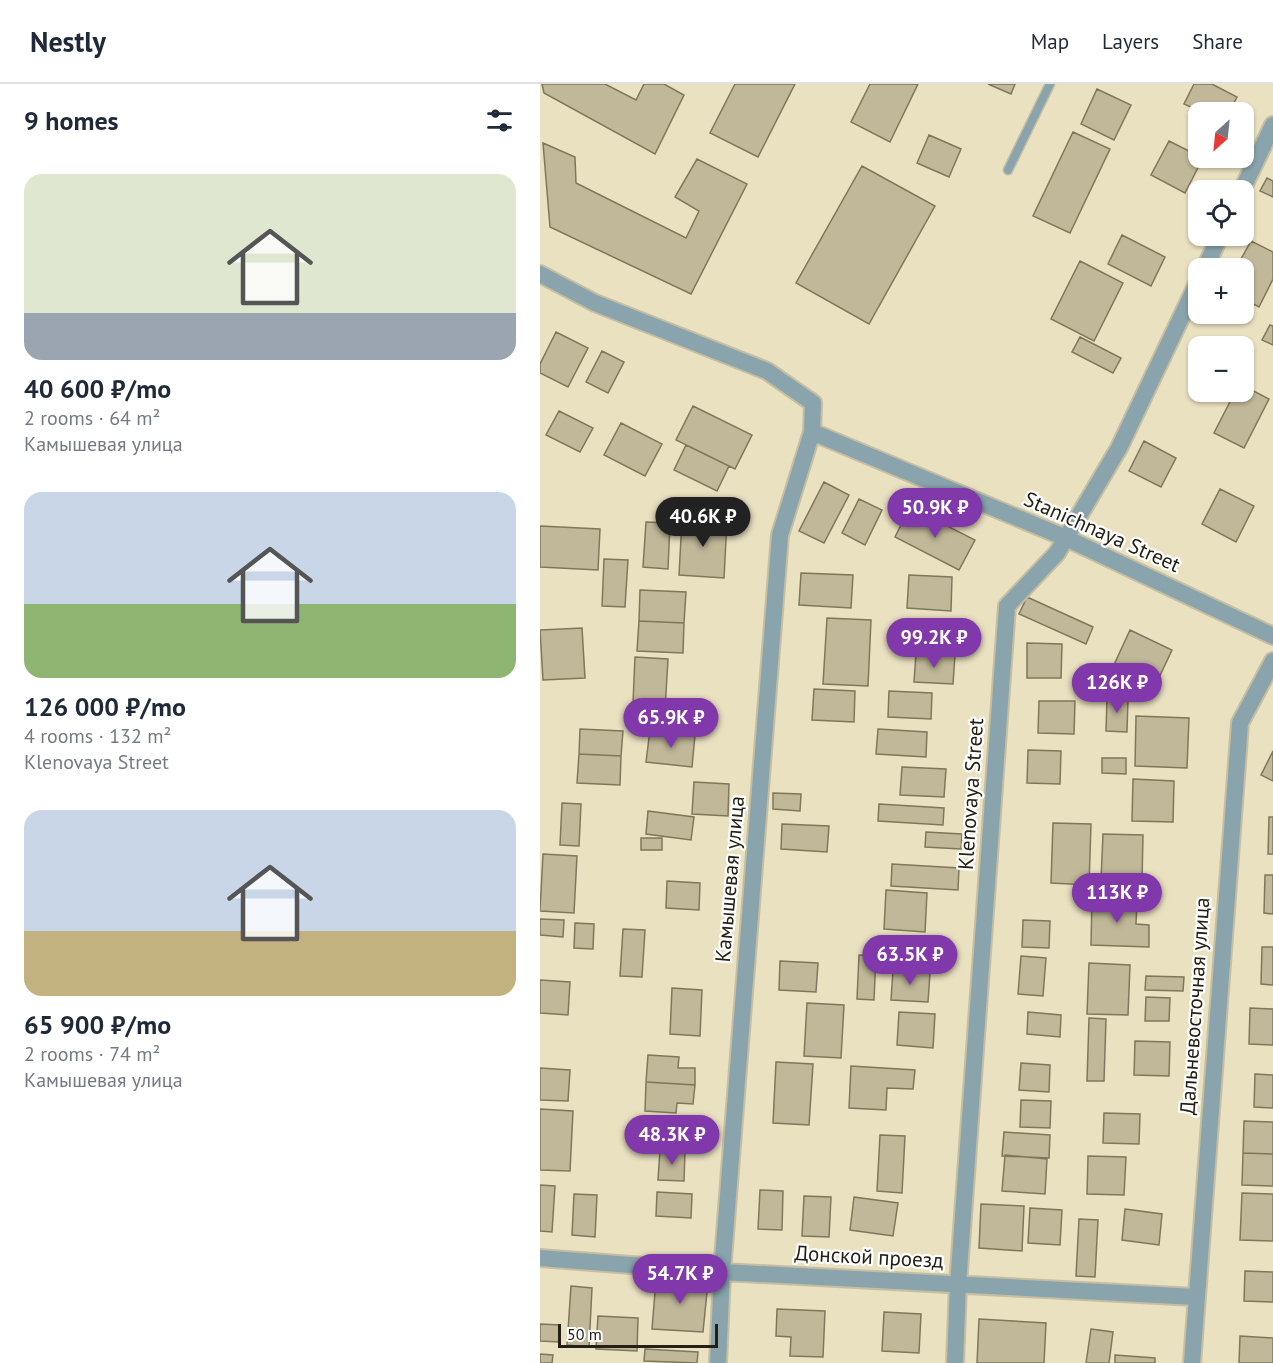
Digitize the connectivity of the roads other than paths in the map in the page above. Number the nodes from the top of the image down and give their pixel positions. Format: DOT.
graph roads {
  1 [pos="1050,84"];
  2 [pos="1273,125"];
  3 [pos="1008,170"];
  4 [pos="1247,180"];
  5 [pos="540,274"];
  6 [pos="1188,303"];
  7 [pos="812,432"];
  8 [pos="1066,538"];
  9 [pos="1273,636"];
  10 [pos="1273,661"];
  11 [pos="540,1258"];
  12 [pos="722,1272"];
  13 [pos="958,1285"];
  14 [pos="1196,1297"];
  15 [pos="718,1363"];
  16 [pos="956,1363"];
  17 [pos="1192,1363"];
  1 -- 3 [label="lane"];
  2 -- 4 [label="street"];
  5 -- 7 [label="street, Камышевая улица"];
  6 -- 8 [label="street, Klenovaya Street"];
  7 -- 8 [label="street, Stanichnaya Street"];
  7 -- 12 [label="street, Камышевая улица"];
  8 -- 9 [label="street, Stanichnaya Street"];
  8 -- 13 [label="street, Klenovaya Street"];
  10 -- 14 [label="street, Дальневосточная улица"];
  11 -- 12 [label="street, Донской проезд"];
  12 -- 13 [label="street, Донской проезд"];
  12 -- 15 [label="street, Камышевая улица"];
  13 -- 14 [label="street, Донской проезд"];
  13 -- 16 [label="street, Klenovaya Street"];
  14 -- 17 [label="street, Дальневосточная улица"];
}
